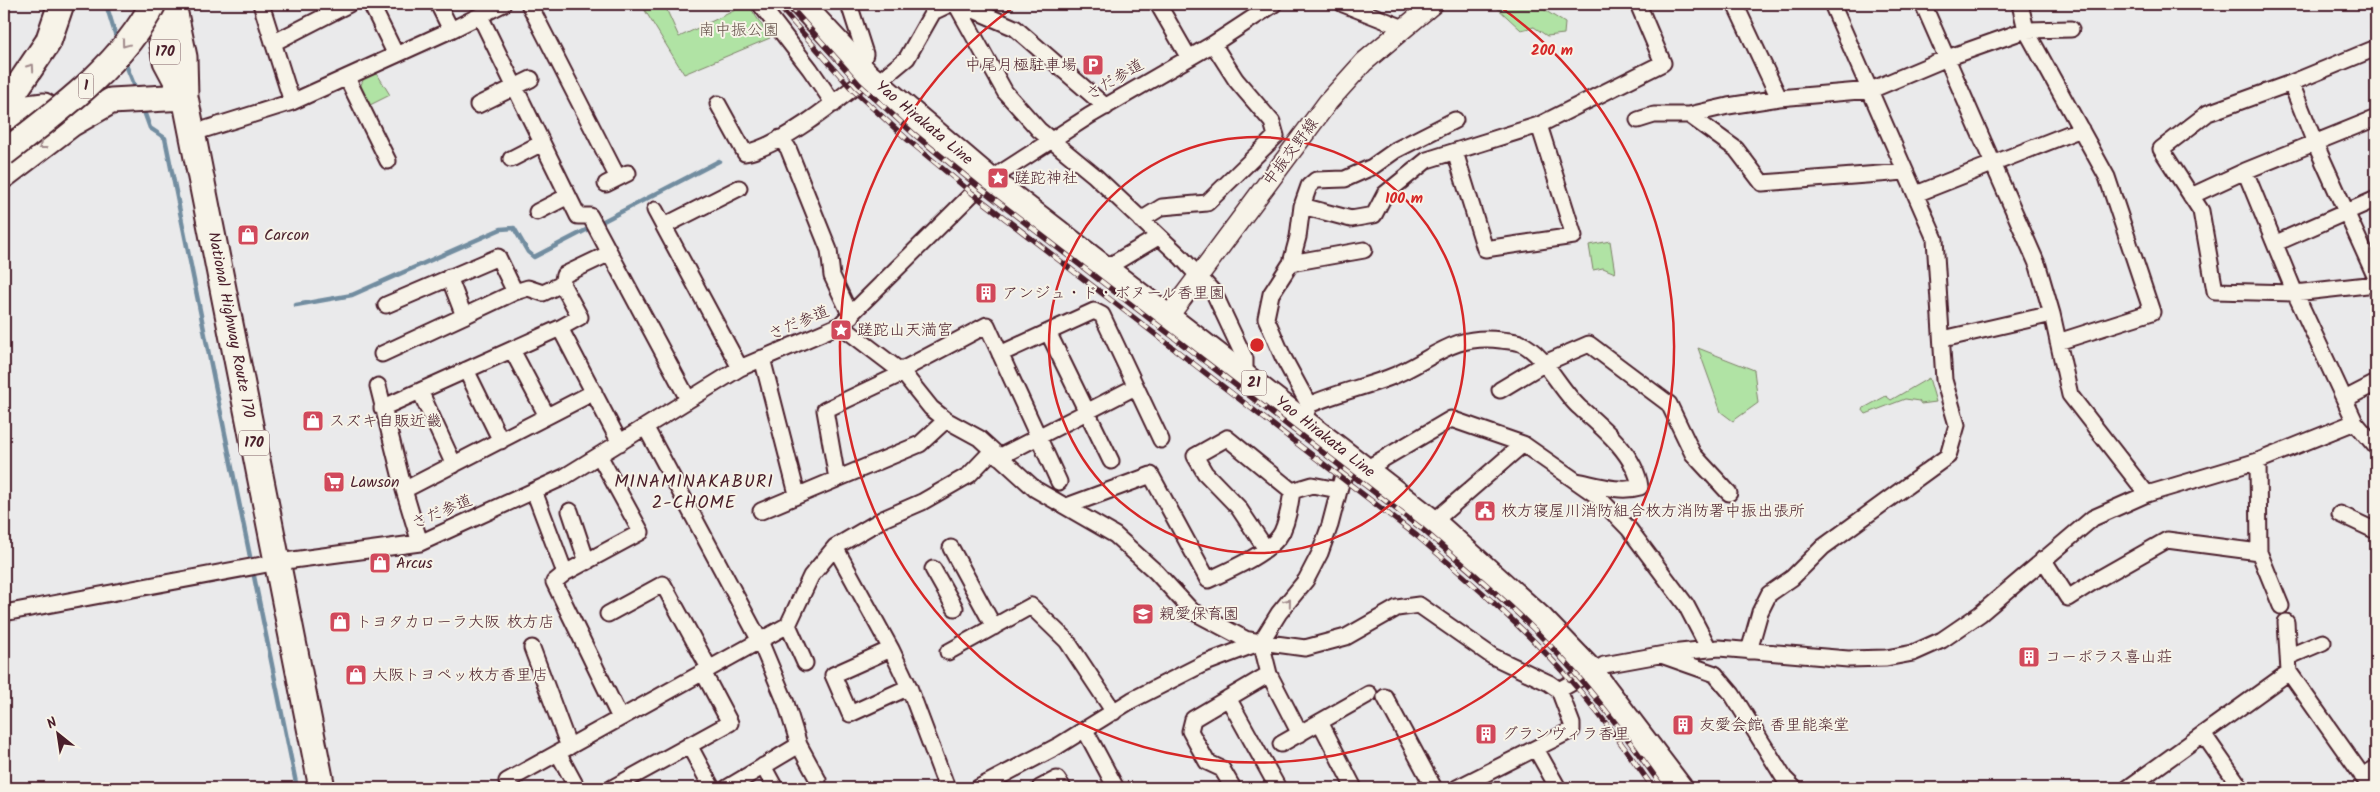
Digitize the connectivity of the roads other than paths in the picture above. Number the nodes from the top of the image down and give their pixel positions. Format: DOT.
graph roads {
  1 [pos="61,4"];
  2 [pos="154,4"];
  3 [pos="173,4"];
  4 [pos="186,4"];
  5 [pos="261,4"];
  6 [pos="349,4"];
  7 [pos="371,4"];
  8 [pos="438,4"];
  9 [pos="503,4"];
  10 [pos="529,4"];
  11 [pos="760,4"];
  12 [pos="801,4"];
  13 [pos="848,4"];
  14 [pos="950,4"];
  15 [pos="956,4"];
  16 [pos="960,4"];
  17 [pos="1158,4"];
  18 [pos="1274,4"];
  19 [pos="1343,4"];
  20 [pos="1433,4"];
  21 [pos="1638,4"];
  22 [pos="1735,4"];
  23 [pos="1832,4"];
  24 [pos="1923,4"];
  25 [pos="2020,4"];
  26 [pos="480,16"];
  27 [pos="1404,28"];
  28 [pos="2071,29"];
  29 [pos="451,30"];
  30 [pos="2026,30"];
  31 [pos="180,35"];
  32 [pos="273,43"];
  33 [pos="1213,44"];
  34 [pos="2376,48"];
  35 [pos="396,55"];
  36 [pos="1188,58"];
  37 [pos="1947,58"];
  38 [pos="868,76"];
  39 [pos="347,78"];
  40 [pos="531,79"];
  41 [pos="2291,83"];
  42 [pos="515,87"];
  43 [pos="1872,90"];
  44 [pos="185,98"];
  45 [pos="1778,98"];
  46 [pos="292,102"];
  47 [pos="718,104"];
  48 [pos="834,104"];
  49 [pos="478,105"];
  50 [pos="4,107"];
  51 [pos="1106,107"];
  52 [pos="1689,115"];
  53 [pos="4,118"];
  54 [pos="2376,118"];
  55 [pos="1455,120"];
  56 [pos="1638,120"];
  57 [pos="71,124"];
  58 [pos="1539,125"];
  59 [pos="2081,129"];
  60 [pos="193,133"];
  61 [pos="1276,136"];
  62 [pos="780,138"];
  63 [pos="542,143"];
  64 [pos="2315,143"];
  65 [pos="1055,144"];
  66 [pos="1292,151"];
  67 [pos="1455,152"];
  68 [pos="4,153"];
  69 [pos="511,159"];
  70 [pos="388,161"];
  71 [pos="1993,163"];
  72 [pos="2245,171"];
  73 [pos="1905,172"];
  74 [pos="4,174"];
  75 [pos="617,179"];
  76 [pos="989,179"];
  77 [pos="739,188"];
  78 [pos="1916,194"];
  79 [pos="568,196"];
  80 [pos="2191,196"];
  81 [pos="2376,199"];
  82 [pos="1302,206"];
  83 [pos="655,210"];
  84 [pos="537,212"];
  85 [pos="2346,212"];
  86 [pos="1141,220"];
  87 [pos="664,226"];
  88 [pos="1158,237"];
  89 [pos="2276,243"];
  90 [pos="1364,250"];
  91 [pos="610,253"];
  92 [pos="1291,263"];
  93 [pos="1104,269"];
  94 [pos="1198,274"];
  95 [pos="449,277"];
  96 [pos="2376,278"];
  97 [pos="562,284"];
  98 [pos="2376,284"];
  99 [pos="515,292"];
  100 [pos="2295,293"];
  101 [pos="386,305"];
  102 [pos="2052,314"];
  103 [pos="464,316"];
  104 [pos="1168,317"];
  105 [pos="846,320"];
  106 [pos="560,328"];
  107 [pos="1048,332"];
  108 [pos="1943,339"];
  109 [pos="2058,342"];
  110 [pos="512,350"];
  111 [pos="382,354"];
  112 [pos="1000,354"];
  113 [pos="762,358"];
  114 [pos="1545,363"];
  115 [pos="740,368"];
  116 [pos="466,370"];
  117 [pos="901,372"];
  118 [pos="1245,376"];
  119 [pos="2376,383"];
  120 [pos="378,386"];
  121 [pos="1135,387"];
  122 [pos="420,390"];
  123 [pos="1500,390"];
  124 [pos="594,392"];
  125 [pos="688,399"];
  126 [pos="2345,399"];
  127 [pos="382,408"];
  128 [pos="1087,411"];
  129 [pos="1306,413"];
  130 [pos="548,416"];
  131 [pos="946,420"];
  132 [pos="2355,422"];
  133 [pos="646,428"];
  134 [pos="1038,436"];
  135 [pos="1161,440"];
  136 [pos="501,441"];
  137 [pos="620,443"];
  138 [pos="1523,444"];
  139 [pos="2376,447"];
  140 [pos="995,454"];
  141 [pos="600,457"];
  142 [pos="1110,461"];
  143 [pos="2258,461"];
  144 [pos="454,464"];
  145 [pos="1351,475"];
  146 [pos="837,479"];
  147 [pos="1577,481"];
  148 [pos="1060,482"];
  149 [pos="404,490"];
  150 [pos="534,491"];
  151 [pos="1292,491"];
  152 [pos="1729,493"];
  153 [pos="797,494"];
  154 [pos="2147,494"];
  155 [pos="1066,506"];
  156 [pos="570,511"];
  157 [pos="761,511"];
  158 [pos="2340,514"];
  159 [pos="1433,522"];
  160 [pos="2376,531"];
  161 [pos="420,543"];
  162 [pos="836,547"];
  163 [pos="951,548"];
  164 [pos="1266,549"];
  165 [pos="2259,552"];
  166 [pos="2042,560"];
  167 [pos="587,562"];
  168 [pos="259,565"];
  169 [pos="933,569"];
  170 [pos="963,570"];
  171 [pos="565,574"];
  172 [pos="941,583"];
  173 [pos="2281,606"];
  174 [pos="955,608"];
  175 [pos="4,613"];
  176 [pos="608,614"];
  177 [pos="2286,622"];
  178 [pos="788,625"];
  179 [pos="994,627"];
  180 [pos="760,641"];
  181 [pos="1261,642"];
  182 [pos="2323,642"];
  183 [pos="532,648"];
  184 [pos="891,649"];
  185 [pos="1709,650"];
  186 [pos="1749,651"];
  187 [pos="948,652"];
  188 [pos="1659,655"];
  189 [pos="2290,656"];
  190 [pos="805,663"];
  191 [pos="706,670"];
  192 [pos="1591,671"];
  193 [pos="2289,672"];
  194 [pos="1269,674"];
  195 [pos="909,687"];
  196 [pos="1560,690"];
  197 [pos="1369,694"];
  198 [pos="1385,697"];
  199 [pos="1228,698"];
  200 [pos="1114,712"];
  201 [pos="620,718"];
  202 [pos="1320,722"];
  203 [pos="1085,730"];
  204 [pos="1300,734"];
  205 [pos="2204,735"];
  206 [pos="1281,744"];
  207 [pos="689,745"];
  208 [pos="799,745"];
  209 [pos="1536,749"];
  210 [pos="564,750"];
  211 [pos="763,766"];
  212 [pos="2376,768"];
  213 [pos="818,780"];
  214 [pos="2367,782"];
  215 [pos="1465,787"];
  216 [pos="322,788"];
  217 [pos="510,788"];
  218 [pos="576,788"];
  219 [pos="612,788"];
  220 [pos="712,788"];
  221 [pos="726,788"];
  222 [pos="775,788"];
  223 [pos="947,788"];
  224 [pos="978,788"];
  225 [pos="1040,788"];
  226 [pos="1063,788"];
  227 [pos="1116,788"];
  228 [pos="1233,788"];
  229 [pos="1278,788"];
  230 [pos="1354,788"];
  231 [pos="1434,788"];
  232 [pos="1558,788"];
  233 [pos="1680,788"];
  234 [pos="1794,788"];
  235 [pos="2128,788"];
  236 [pos="2241,788"];
  50 -- 1 [label="highway, one-way"];
  2 -- 44 [label="highway, National Highway Route 170 / 170"];
  2 -- 68 [label="highway, 1, one-way, bridge"];
  3 -- 31 [label="highway, National Highway Route 170 / 170"];
  4 -- 31 [label="highway"];
  5 -- 32 [label="street"];
  6 -- 32 [label="street"];
  7 -- 35 [label="street"];
  8 -- 29 [label="street"];
  9 -- 26 [label="street"];
  10 -- 75 [label="street"];
  11 -- 48 [label="street"];
  12 -- 38 [label="main road, Yao Hirakata Line / 21"];
  13 -- 38 [label="street"];
  14 -- 38 [label="street"];
  15 -- 65 [label="street"];
  16 -- 51 [label="street"];
  17 -- 36 [label="street"];
  18 -- 33 [label="street, さだ参道"];
  19 -- 27 [label="street"];
  20 -- 27 [label="street, 中振交野線"];
  21 -- 58 [label="street"];
  22 -- 45 [label="street"];
  23 -- 43 [label="street"];
  24 -- 37 [label="street"];
  25 -- 30 [label="street"];
  26 -- 29 [label="street"];
  26 -- 42 [label="street"];
  27 -- 66 [label="street, 中振交野線"];
  28 -- 30 [label="street"];
  29 -- 35 [label="street"];
  30 -- 37 [label="street"];
  30 -- 59 [label="street"];
  31 -- 44 [label="highway, National Highway Route 170 / 170"];
  32 -- 46 [label="street"];
  33 -- 36 [label="street, さだ参道"];
  33 -- 61 [label="street"];
  34 -- 41 [label="street"];
  35 -- 39 [label="street"];
  36 -- 51 [label="street, さだ参道"];
  37 -- 43 [label="street"];
  37 -- 71 [label="street"];
  38 -- 48 [label="street"];
  38 -- 76 [label="main road, Yao Hirakata Line / 21"];
  39 -- 46 [label="street"];
  39 -- 70 [label="street"];
  40 -- 42 [label="street"];
  41 -- 64 [label="street"];
  41 -- 80 [label="street"];
  42 -- 49 [label="street"];
  42 -- 63 [label="street"];
  43 -- 45 [label="street"];
  43 -- 73 [label="street"];
  44 -- 57 [label="highway"];
  44 -- 60 [label="highway, National Highway Route 170 / 170"];
  45 -- 52 [label="street"];
  46 -- 60 [label="street"];
  47 -- 62 [label="street"];
  48 -- 62 [label="street"];
  51 -- 65 [label="street, さだ参道"];
  52 -- 56 [label="street"];
  52 -- 73 [label="street"];
  53 -- 57 [label="highway"];
  54 -- 64 [label="street"];
  55 -- 82 [label="street"];
  57 -- 74 [label="highway, one-way"];
  58 -- 67 [label="street"];
  58 -- 67 [label="street"];
  59 -- 71 [label="street"];
  59 -- 109 [label="street"];
  60 -- 168 [label="highway, National Highway Route 170 / 170"];
  61 -- 66 [label="street"];
  61 -- 86 [label="street"];
  62 -- 105 [label="street"];
  63 -- 69 [label="street"];
  63 -- 79 [label="street"];
  64 -- 72 [label="street"];
  64 -- 85 [label="street"];
  65 -- 76 [label="street, さだ参道"];
  65 -- 86 [label="street"];
  66 -- 94 [label="street, 中振交野線"];
  67 -- 82 [label="street"];
  71 -- 78 [label="street"];
  71 -- 102 [label="street"];
  72 -- 80 [label="street"];
  72 -- 89 [label="street"];
  73 -- 78 [label="street"];
  76 -- 93 [label="main road, Yao Hirakata Line / 21"];
  76 -- 105 [label="street, さだ参道"];
  77 -- 87 [label="street"];
  78 -- 108 [label="street"];
  79 -- 84 [label="street"];
  79 -- 91 [label="street"];
  80 -- 100 [label="street"];
  81 -- 85 [label="street"];
  82 -- 92 [label="street"];
  83 -- 87 [label="street"];
  85 -- 89 [label="street"];
  85 -- 96 [label="street"];
  86 -- 88 [label="street"];
  87 -- 115 [label="street"];
  88 -- 93 [label="street"];
  88 -- 94 [label="street"];
  89 -- 100 [label="street"];
  90 -- 92 [label="street"];
  91 -- 97 [label="street"];
  91 -- 125 [label="street"];
  92 -- 129 [label="street"];
  93 -- 104 [label="main road, Yao Hirakata Line / 21"];
  94 -- 104 [label="street, 中振交野線"];
  94 -- 118 [label="street"];
  95 -- 99 [label="street"];
  95 -- 101 [label="street"];
  95 -- 103 [label="street"];
  97 -- 99 [label="street"];
  97 -- 106 [label="street"];
  98 -- 100 [label="street"];
  99 -- 103 [label="street"];
  100 -- 126 [label="street"];
  102 -- 108 [label="street"];
  102 -- 109 [label="street"];
  103 -- 111 [label="street"];
  104 -- 118 [label="main road, Yao Hirakata Line / 21"];
  105 -- 113 [label="street, さだ参道"];
  105 -- 117 [label="street"];
  106 -- 110 [label="street"];
  106 -- 124 [label="street"];
  107 -- 112 [label="street"];
  107 -- 121 [label="street"];
  107 -- 128 [label="street"];
  108 -- 186 [label="street"];
  109 -- 154 [label="street"];
  110 -- 116 [label="street"];
  110 -- 130 [label="street"];
  112 -- 117 [label="street"];
  112 -- 134 [label="street"];
  113 -- 115 [label="street, さだ参道"];
  113 -- 153 [label="street"];
  114 -- 123 [label="street"];
  114 -- 129 [label="street"];
  114 -- 147 [label="street"];
  114 -- 152 [label="street"];
  115 -- 125 [label="street, さだ参道"];
  116 -- 122 [label="street"];
  116 -- 136 [label="street"];
  117 -- 131 [label="street"];
  117 -- 146 [label="street"];
  118 -- 129 [label="main road, Yao Hirakata Line / 21"];
  119 -- 126 [label="street"];
  120 -- 127 [label="street"];
  121 -- 128 [label="street"];
  121 -- 135 [label="street"];
  122 -- 127 [label="street"];
  122 -- 144 [label="street"];
  124 -- 130 [label="street"];
  124 -- 137 [label="street"];
  125 -- 133 [label="street, さだ参道"];
  126 -- 132 [label="street"];
  127 -- 149 [label="street"];
  128 -- 134 [label="street"];
  128 -- 142 [label="street"];
  129 -- 145 [label="main road, Yao Hirakata Line / 21"];
  130 -- 136 [label="street"];
  131 -- 140 [label="street"];
  131 -- 146 [label="street"];
  132 -- 139 [label="street"];
  132 -- 143 [label="street"];
  133 -- 137 [label="street, さだ参道"];
  133 -- 180 [label="street"];
  134 -- 140 [label="street"];
  134 -- 148 [label="street"];
  136 -- 144 [label="street"];
  137 -- 141 [label="street, さだ参道"];
  138 -- 145 [label="street"];
  138 -- 147 [label="street"];
  138 -- 159 [label="street"];
  140 -- 155 [label="street"];
  140 -- 162 [label="street"];
  141 -- 150 [label="street, さだ参道"];
  141 -- 167 [label="street"];
  143 -- 154 [label="street"];
  143 -- 165 [label="street"];
  144 -- 149 [label="street"];
  145 -- 151 [label="street"];
  145 -- 159 [label="main road, Yao Hirakata Line / 21"];
  181 -- 145 [label="street, one-way"];
  146 -- 153 [label="street"];
  147 -- 185 [label="street"];
  149 -- 161 [label="street"];
  150 -- 161 [label="street, さだ参道"];
  150 -- 171 [label="street"];
  151 -- 164 [label="street"];
  151 -- 164 [label="street"];
  153 -- 157 [label="street"];
  154 -- 166 [label="street"];
  155 -- 164 [label="street"];
  155 -- 181 [label="street"];
  156 -- 167 [label="street"];
  158 -- 160 [label="street"];
  159 -- 192 [label="main road, Yao Hirakata Line / 21"];
  161 -- 168 [label="street, さだ参道"];
  162 -- 178 [label="street"];
  162 -- 184 [label="street"];
  163 -- 170 [label="street"];
  165 -- 166 [label="street"];
  165 -- 173 [label="street"];
  166 -- 186 [label="street"];
  167 -- 171 [label="street"];
  168 -- 175 [label="street, さだ参道"];
  168 -- 216 [label="highway, National Highway Route 170 / 170"];
  169 -- 172 [label="street"];
  170 -- 172 [label="street"];
  170 -- 179 [label="street"];
  171 -- 201 [label="street"];
  172 -- 174 [label="street"];
  176 -- 191 [label="street"];
  177 -- 189 [label="street"];
  178 -- 180 [label="street"];
  178 -- 190 [label="street"];
  179 -- 187 [label="street"];
  179 -- 200 [label="street"];
  180 -- 191 [label="street"];
  180 -- 208 [label="street"];
  181 -- 194 [label="street"];
  181 -- 196 [label="street"];
  181 -- 200 [label="street"];
  182 -- 189 [label="street"];
  183 -- 210 [label="street"];
  184 -- 195 [label="street"];
  184 -- 195 [label="street"];
  185 -- 186 [label="street"];
  185 -- 188 [label="street"];
  188 -- 192 [label="street"];
  188 -- 234 [label="street"];
  189 -- 193 [label="street"];
  191 -- 201 [label="street"];
  191 -- 207 [label="street"];
  192 -- 196 [label="street"];
  192 -- 233 [label="main road, Yao Hirakata Line / 21"];
  193 -- 205 [label="street"];
  193 -- 214 [label="street"];
  194 -- 199 [label="street"];
  194 -- 204 [label="street"];
  195 -- 223 [label="street"];
  196 -- 209 [label="street"];
  197 -- 202 [label="street"];
  198 -- 231 [label="street"];
  199 -- 228 [label="street"];
  199 -- 229 [label="street"];
  200 -- 203 [label="street"];
  201 -- 210 [label="street"];
  202 -- 204 [label="street"];
  202 -- 230 [label="street"];
  203 -- 224 [label="street"];
  203 -- 227 [label="street"];
  204 -- 206 [label="street"];
  205 -- 235 [label="street"];
  205 -- 236 [label="street"];
  207 -- 219 [label="street"];
  207 -- 220 [label="street"];
  208 -- 211 [label="street"];
  208 -- 213 [label="street"];
  209 -- 215 [label="street"];
  209 -- 232 [label="street"];
  210 -- 217 [label="street"];
  210 -- 218 [label="street"];
  211 -- 221 [label="street"];
  211 -- 222 [label="street"];
  212 -- 214 [label="street"];
  225 -- 226 [label="street"];
}
